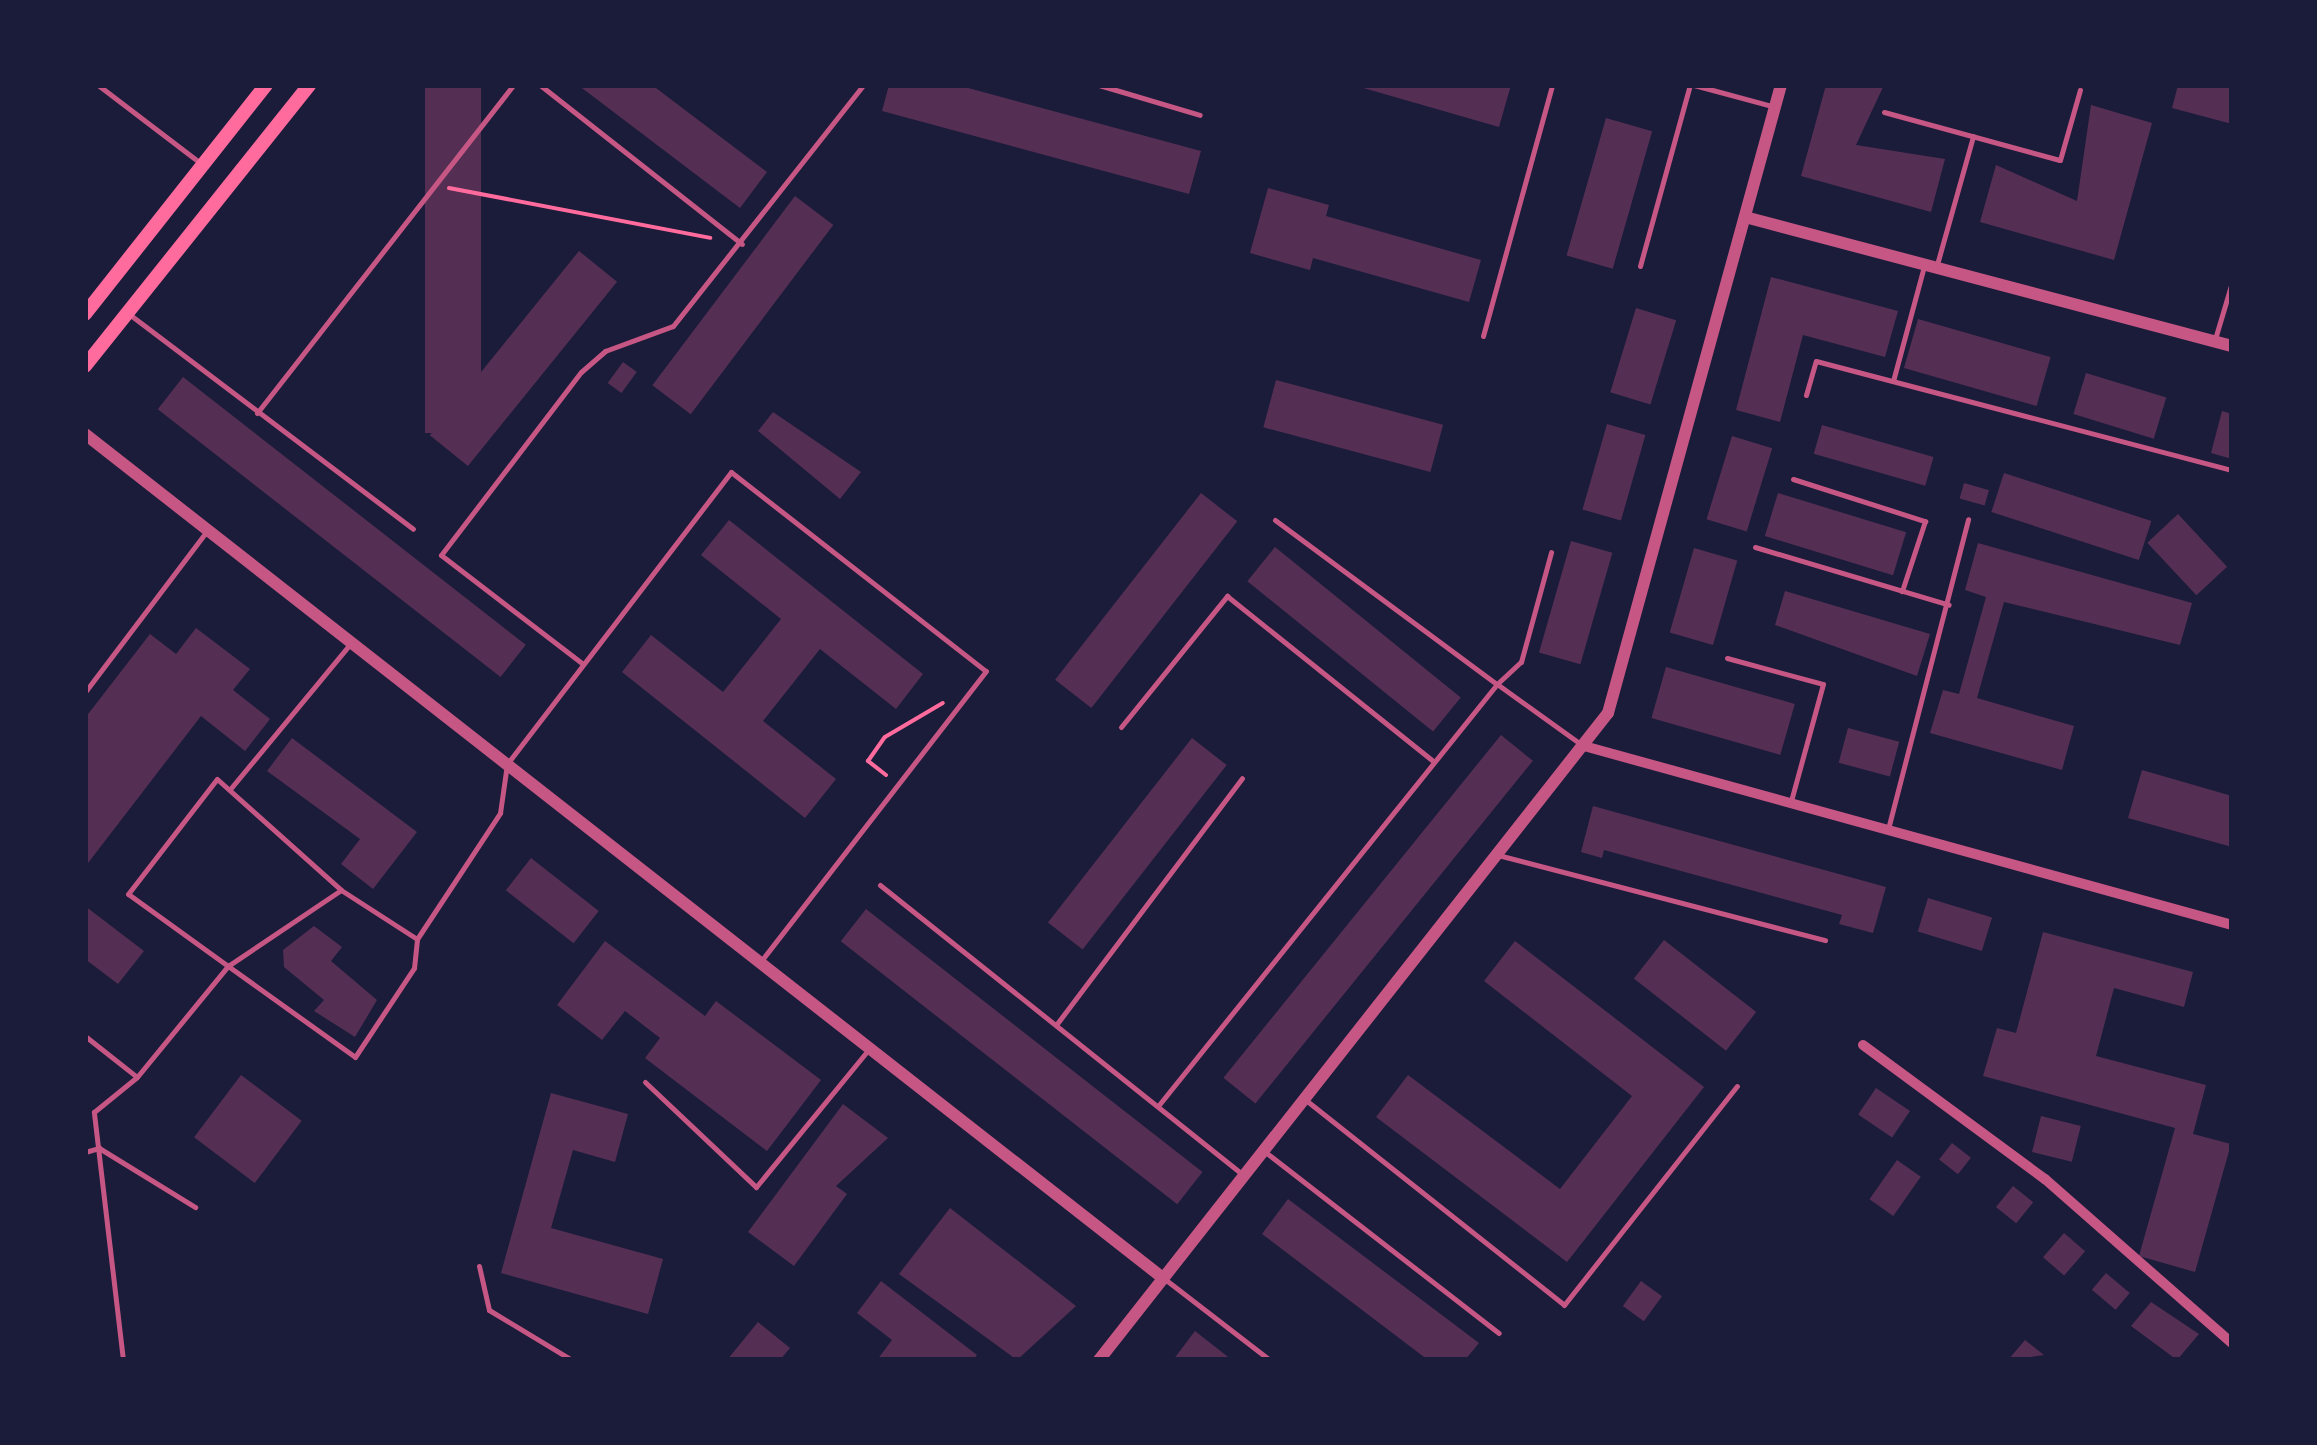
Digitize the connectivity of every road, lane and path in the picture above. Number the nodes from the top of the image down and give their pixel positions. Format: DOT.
graph roads {
  1 [pos="98,85"];
  2 [pos="266,85"];
  3 [pos="309,85"];
  4 [pos="513,85"];
  5 [pos="540,85"];
  6 [pos="863,85"];
  7 [pos="1099,85"];
  8 [pos="1552,85"];
  9 [pos="1692,85"];
  10 [pos="1780,85"];
  11 [pos="1717,88"];
  12 [pos="2080,90"];
  13 [pos="1774,107"];
  14 [pos="1884,112"];
  15 [pos="1200,115"];
  16 [pos="1973,136"];
  17 [pos="203,165"];
  18 [pos="435,185"];
  19 [pos="1744,217"];
  20 [pos="742,244"];
  21 [pos="1640,266"];
  22 [pos="1930,267"];
  23 [pos="2232,282"];
  24 [pos="127,313"];
  25 [pos="85,314"];
  26 [pos="1483,336"];
  27 [pos="2214,342"];
  28 [pos="2232,346"];
  29 [pos="85,366"];
  30 [pos="1893,381"];
  31 [pos="1806,395"];
  32 [pos="256,413"];
  33 [pos="85,434"];
  34 [pos="2232,470"];
  35 [pos="1793,480"];
  36 [pos="1968,519"];
  37 [pos="1275,520"];
  38 [pos="207,529"];
  39 [pos="414,529"];
  40 [pos="1755,548"];
  41 [pos="1551,552"];
  42 [pos="1902,592"];
  43 [pos="1949,605"];
  44 [pos="352,642"];
  45 [pos="1727,658"];
  46 [pos="584,664"];
  47 [pos="1497,684"];
  48 [pos="85,692"];
  49 [pos="957,692"];
  50 [pos="1121,727"];
  51 [pos="1584,746"];
  52 [pos="1433,762"];
  53 [pos="506,764"];
  54 [pos="1242,778"];
  55 [pos="898,784"];
  56 [pos="231,788"];
  57 [pos="1791,801"];
  58 [pos="1888,829"];
  59 [pos="1498,855"];
  60 [pos="880,885"];
  61 [pos="341,890"];
  62 [pos="2232,925"];
  63 [pos="417,939"];
  64 [pos="1825,940"];
  65 [pos="760,962"];
  66 [pos="228,966"];
  67 [pos="1056,1025"];
  68 [pos="85,1036"];
  69 [pos="1864,1046"];
  70 [pos="870,1048"];
  71 [pos="137,1077"];
  72 [pos="645,1082"];
  73 [pos="1736,1086"];
  74 [pos="1304,1099"];
  75 [pos="1158,1106"];
  76 [pos="98,1148"];
  77 [pos="1264,1150"];
  78 [pos="85,1152"];
  79 [pos="1244,1175"];
  80 [pos="195,1207"];
  81 [pos="479,1266"];
  82 [pos="1163,1278"];
  83 [pos="1499,1333"];
  84 [pos="2232,1343"];
  85 [pos="123,1360"];
  86 [pos="572,1360"];
  87 [pos="1099,1360"];
  88 [pos="1270,1360"];
  1 -- 17 [label="lane"];
  2 -- 17 [label="main road"];
  3 -- 24 [label="main road"];
  4 -- 18 [label="lane"];
  5 -- 20 [label="lane"];
  6 -- 20 [label="lane"];
  7 -- 15 [label="lane"];
  8 -- 26 [label="lane"];
  9 -- 11 [label="lane"];
  9 -- 21 [label="lane"];
  10 -- 13 [label="street"];
  11 -- 13 [label="lane"];
  12 -- 16 [label="lane"];
  13 -- 19 [label="street"];
  14 -- 16 [label="lane"];
  16 -- 22 [label="lane"];
  17 -- 25 [label="main road"];
  18 -- 20 [label="path"];
  18 -- 32 [label="lane"];
  19 -- 22 [label="street"];
  19 -- 51 [label="street"];
  20 -- 46 [label="lane"];
  22 -- 27 [label="street"];
  22 -- 30 [label="lane"];
  23 -- 27 [label="lane"];
  24 -- 29 [label="main road"];
  24 -- 32 [label="lane"];
  27 -- 28 [label="street"];
  30 -- 31 [label="lane"];
  30 -- 34 [label="lane"];
  32 -- 39 [label="lane"];
  33 -- 38 [label="street"];
  35 -- 42 [label="lane"];
  36 -- 43 [label="lane"];
  37 -- 47 [label="lane"];
  38 -- 44 [label="street"];
  38 -- 48 [label="lane"];
  40 -- 42 [label="lane"];
  41 -- 47 [label="lane"];
  42 -- 43 [label="lane"];
  43 -- 58 [label="lane"];
  44 -- 53 [label="street"];
  44 -- 56 [label="lane"];
  45 -- 57 [label="lane"];
  46 -- 53 [label="lane"];
  46 -- 55 [label="lane"];
  47 -- 51 [label="lane"];
  47 -- 52 [label="lane"];
  49 -- 55 [label="path"];
  50 -- 52 [label="lane"];
  51 -- 57 [label="street"];
  51 -- 59 [label="street"];
  52 -- 75 [label="lane"];
  53 -- 63 [label="lane"];
  53 -- 65 [label="street"];
  54 -- 67 [label="lane"];
  55 -- 65 [label="lane"];
  56 -- 61 [label="lane"];
  56 -- 66 [label="lane"];
  57 -- 58 [label="street"];
  58 -- 62 [label="street"];
  59 -- 64 [label="lane"];
  59 -- 74 [label="street"];
  60 -- 67 [label="lane"];
  61 -- 63 [label="lane"];
  61 -- 66 [label="lane"];
  63 -- 66 [label="lane"];
  65 -- 70 [label="street"];
  66 -- 71 [label="lane"];
  67 -- 75 [label="lane"];
  68 -- 71 [label="lane"];
  69 -- 84 [label="street"];
  70 -- 72 [label="lane"];
  70 -- 82 [label="street"];
  71 -- 76 [label="lane"];
  73 -- 74 [label="lane"];
  74 -- 77 [label="street"];
  75 -- 79 [label="lane"];
  76 -- 78 [label="lane"];
  76 -- 80 [label="lane"];
  76 -- 85 [label="lane"];
  77 -- 79 [label="street"];
  77 -- 83 [label="lane"];
  79 -- 82 [label="street"];
  81 -- 86 [label="lane"];
  82 -- 87 [label="street"];
  82 -- 88 [label="lane"];
}
